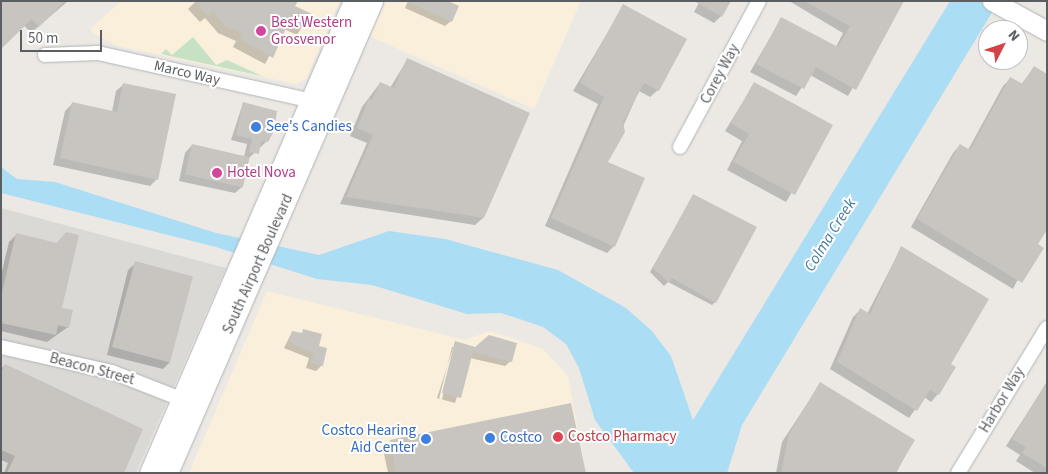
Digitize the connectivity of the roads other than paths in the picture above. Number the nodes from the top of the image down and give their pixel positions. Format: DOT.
graph roads {
  1 [pos="353,1"];
  2 [pos="373,1"];
  3 [pos="760,1"];
  4 [pos="992,1"];
  5 [pos="1047,31"];
  6 [pos="45,55"];
  7 [pos="319,102"];
  8 [pos="680,147"];
  9 [pos="251,260"];
  10 [pos="1047,328"];
  11 [pos="1,347"];
  12 [pos="181,398"];
  13 [pos="149,473"];
  14 [pos="168,473"];
  15 [pos="958,473"];
  1 -- 7 [label="street, South Airport Boulevard"];
  2 -- 7 [label="street, South Airport Boulevard"];
  3 -- 8 [label="street, Corey Way"];
  4 -- 5 [label="street"];
  6 -- 7 [label="street, Marco Way"];
  7 -- 9 [label="street, South Airport Boulevard"];
  9 -- 12 [label="street, South Airport Boulevard"];
  9 -- 14 [label="street, South Airport Boulevard"];
  10 -- 15 [label="street, Harbor Way"];
  11 -- 12 [label="street, Beacon Street"];
  12 -- 13 [label="street, South Airport Boulevard"];
}
